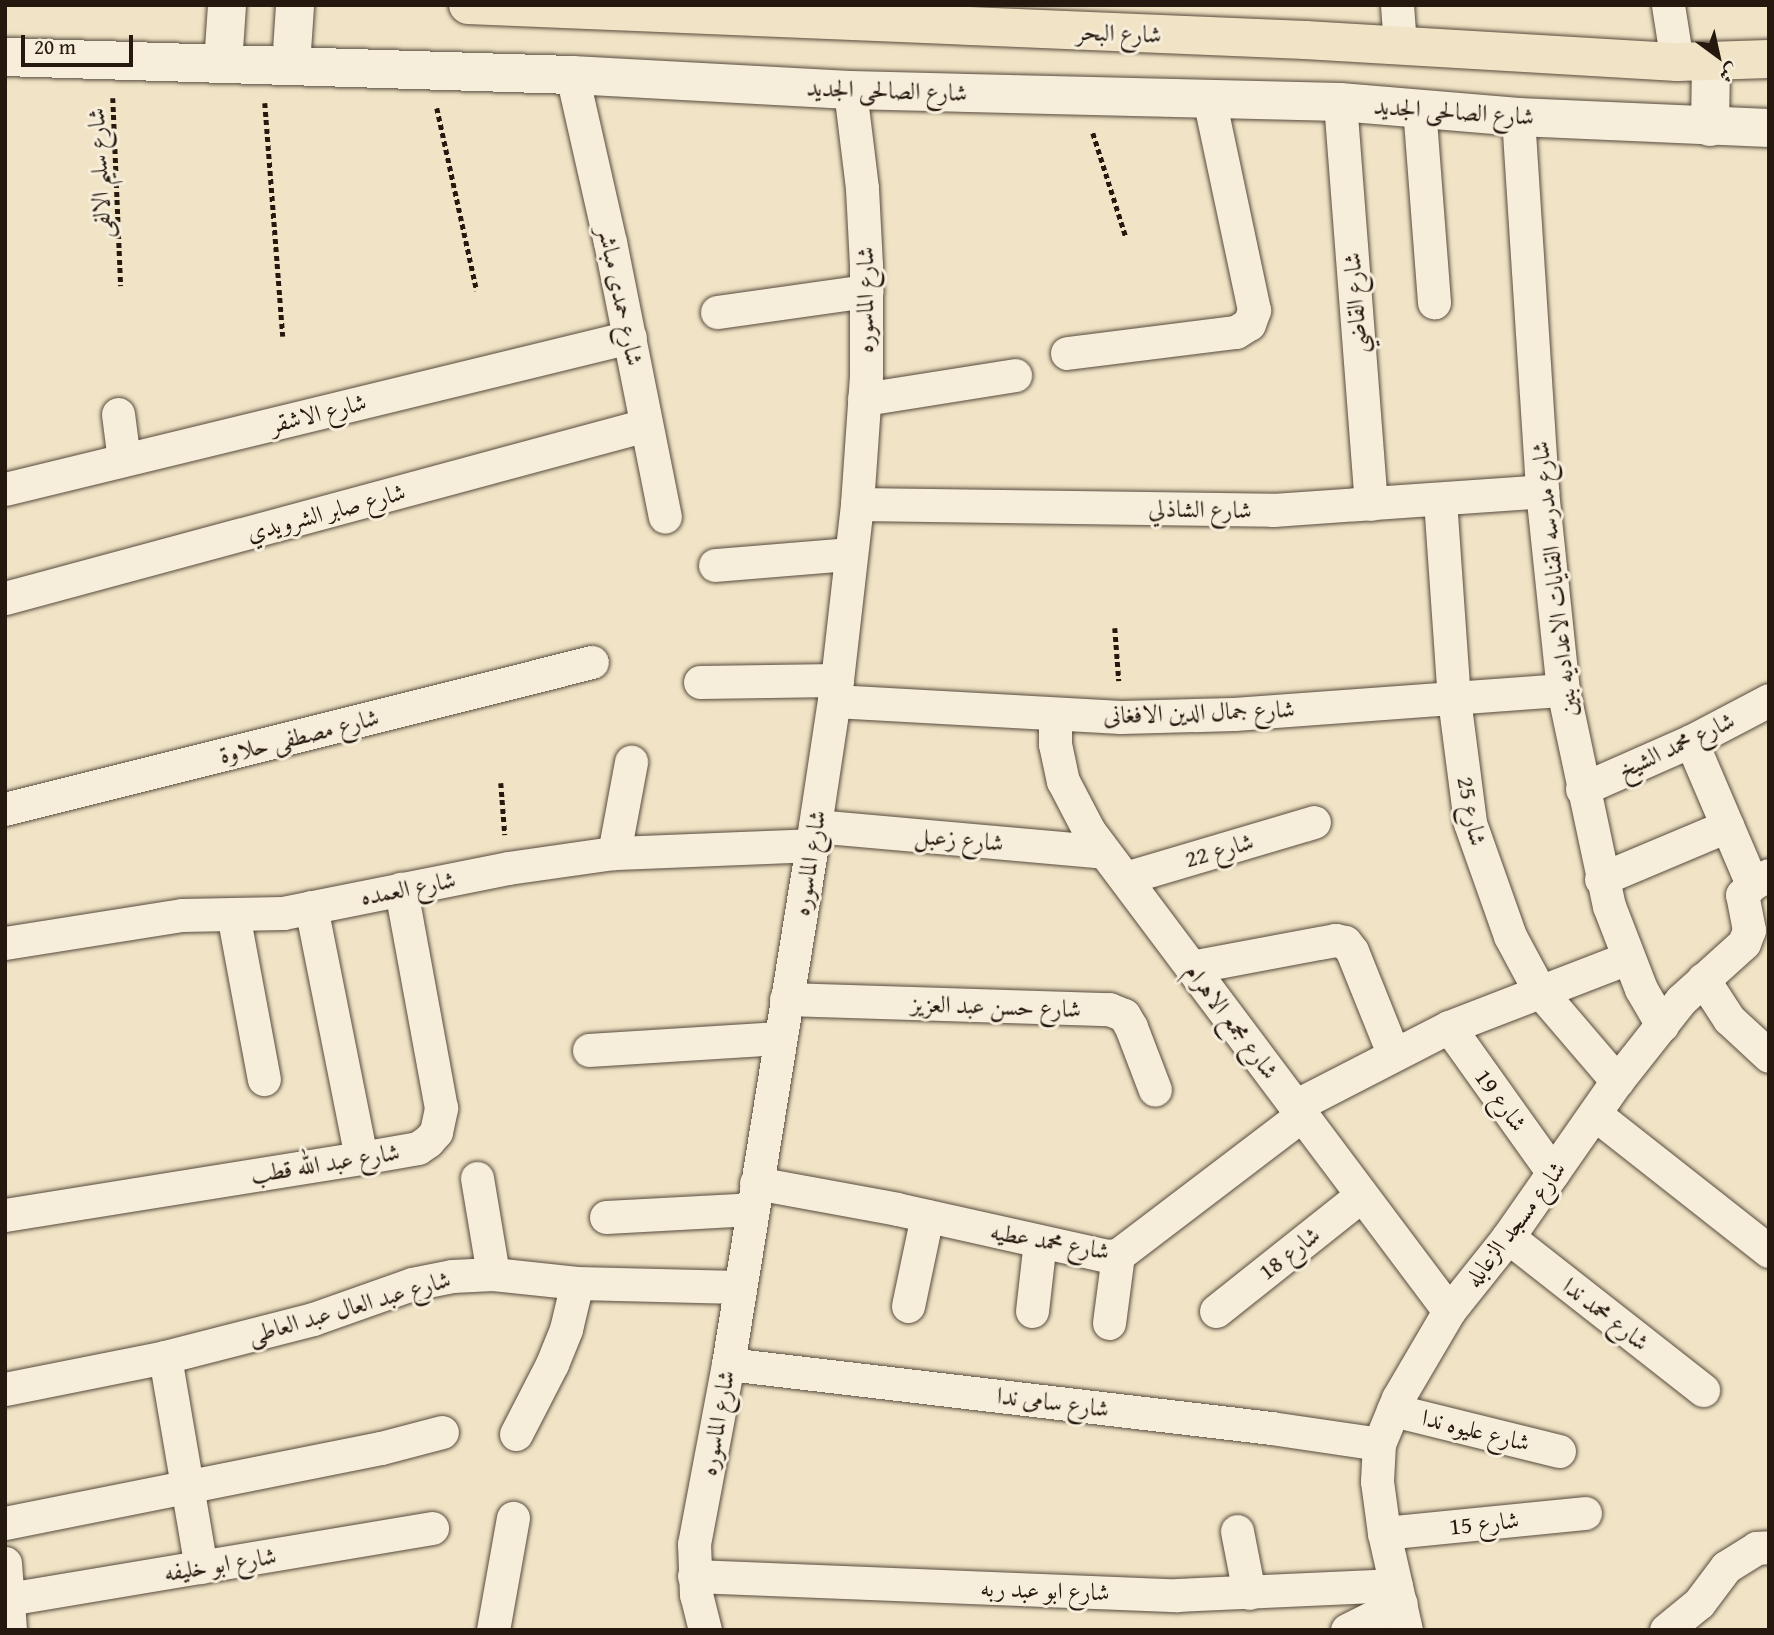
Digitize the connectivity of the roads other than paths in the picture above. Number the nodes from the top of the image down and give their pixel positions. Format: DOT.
graph roads {
  1 [pos="227,5"];
  2 [pos="295,5"];
  3 [pos="468,5"];
  4 [pos="1397,5"];
  5 [pos="1668,5"];
  6 [pos="714,10"];
  7 [pos="1400,46"];
  8 [pos="5,57"];
  9 [pos="1769,59"];
  10 [pos="1694,61"];
  11 [pos="223,64"];
  12 [pos="276,66"];
  13 [pos="572,75"];
  14 [pos="850,90"];
  15 [pos="1209,98"];
  16 [pos="1340,102"];
  17 [pos="1419,107"];
  18 [pos="1518,117"];
  19 [pos="1710,127"];
  20 [pos="1769,128"];
  21 [pos="867,291"];
  22 [pos="1434,302"];
  23 [pos="716,313"];
  24 [pos="630,337"];
  25 [pos="1067,353"];
  26 [pos="1015,375"];
  27 [pos="864,399"];
  28 [pos="118,414"];
  29 [pos="646,425"];
  30 [pos="124,460"];
  31 [pos="5,489"];
  32 [pos="1542,491"];
  33 [pos="1440,500"];
  34 [pos="857,504"];
  35 [pos="1371,505"];
  36 [pos="665,517"];
  37 [pos="850,554"];
  38 [pos="715,565"];
  39 [pos="5,598"];
  40 [pos="592,662"];
  41 [pos="700,682"];
  42 [pos="836,690"];
  43 [pos="1563,690"];
  44 [pos="1454,699"];
  45 [pos="1769,700"];
  46 [pos="1055,714"];
  47 [pos="1691,741"];
  48 [pos="631,761"];
  49 [pos="1582,789"];
  50 [pos="5,809"];
  51 [pos="1314,822"];
  52 [pos="1727,826"];
  53 [pos="813,836"];
  54 [pos="1104,852"];
  55 [pos="614,853"];
  56 [pos="1125,878"];
  57 [pos="1601,879"];
  58 [pos="1760,880"];
  59 [pos="401,889"];
  60 [pos="311,907"];
  61 [pos="233,915"];
  62 [pos="5,943"];
  63 [pos="1628,958"];
  64 [pos="1191,967"];
  65 [pos="1703,979"];
  66 [pos="1539,990"];
  67 [pos="786,999"];
  68 [pos="1662,1025"];
  69 [pos="1448,1027"];
  70 [pos="779,1038"];
  71 [pos="589,1050"];
  72 [pos="1393,1053"];
  73 [pos="1769,1055"];
  74 [pos="264,1079"];
  75 [pos="1617,1081"];
  76 [pos="1155,1090"];
  77 [pos="1298,1110"];
  78 [pos="1596,1115"];
  79 [pos="361,1158"];
  80 [pos="1553,1172"];
  81 [pos="477,1178"];
  82 [pos="1362,1195"];
  83 [pos="754,1196"];
  84 [pos="5,1215"];
  85 [pos="927,1216"];
  86 [pos="606,1217"];
  87 [pos="1508,1237"];
  88 [pos="1040,1241"];
  89 [pos="1769,1251"];
  90 [pos="1118,1255"];
  91 [pos="493,1274"];
  92 [pos="577,1283"];
  93 [pos="739,1287"];
  94 [pos="908,1306"];
  95 [pos="1032,1311"];
  96 [pos="1216,1311"];
  97 [pos="1449,1311"];
  98 [pos="1109,1323"];
  99 [pos="166,1357"];
  100 [pos="727,1364"];
  101 [pos="5,1390"];
  102 [pos="1703,1390"];
  103 [pos="1393,1410"];
  104 [pos="442,1432"];
  105 [pos="516,1434"];
  106 [pos="1379,1444"];
  107 [pos="1559,1451"];
  108 [pos="187,1488"];
  109 [pos="1585,1513"];
  110 [pos="513,1518"];
  111 [pos="5,1523"];
  112 [pos="432,1528"];
  113 [pos="1237,1531"];
  114 [pos="1384,1533"];
  115 [pos="1769,1547"];
  116 [pos="5,1563"];
  117 [pos="201,1567"];
  118 [pos="694,1576"];
  119 [pos="1249,1593"];
  120 [pos="1401,1606"];
  121 [pos="9,1614"];
  122 [pos="493,1630"];
  123 [pos="705,1630"];
  124 [pos="1348,1630"];
  125 [pos="1666,1630"];
  1 -- 11 [label="street"];
  2 -- 12 [label="street"];
  3 -- 6 [label="main road, شارع البحر"];
  4 -- 7 [label="street"];
  5 -- 10 [label="street"];
  6 -- 7 [label="main road, شارع البحر"];
  7 -- 10 [label="main road, شارع البحر"];
  8 -- 11 [label="street, شارع الصالحى الجديد"];
  9 -- 10 [label="main road, شارع البحر"];
  10 -- 19 [label="street"];
  11 -- 12 [label="street, شارع الصالحى الجديد"];
  12 -- 13 [label="street, شارع الصالحى الجديد"];
  13 -- 14 [label="street, شارع الصالحى الجديد"];
  13 -- 24 [label="street, شارع حمدى مباشر"];
  14 -- 15 [label="street, شارع الصالحى الجديد"];
  14 -- 21 [label="street, شارع الماسوره"];
  15 -- 16 [label="street, شارع الصالحى الجديد"];
  15 -- 25 [label="street"];
  16 -- 17 [label="street, شارع الصالحى الجديد"];
  16 -- 35 [label="street, شارع القاضي"];
  17 -- 18 [label="street, شارع الصالحى الجديد"];
  17 -- 22 [label="street"];
  18 -- 19 [label="street, شارع الصالحى الجديد"];
  18 -- 32 [label="street, شارع مدرسه القنايات الاعداديه بنين"];
  19 -- 20 [label="street, شارع الصالحى الجديد"];
  21 -- 23 [label="street"];
  21 -- 27 [label="street, شارع الماسوره"];
  24 -- 29 [label="street, شارع حمدى مباشر"];
  24 -- 30 [label="street, شارع الاشقر"];
  26 -- 27 [label="street"];
  27 -- 34 [label="street, شارع الماسوره"];
  28 -- 30 [label="street"];
  29 -- 36 [label="street, شارع حمدى مباشر"];
  29 -- 39 [label="street, شارع صابر الشرويدي"];
  30 -- 31 [label="street, شارع الاشقر"];
  32 -- 33 [label="street, شارع الشاذلي"];
  32 -- 43 [label="street, شارع مدرسه القنايات الاعداديه بنين"];
  33 -- 35 [label="street, شارع الشاذلي"];
  33 -- 44 [label="street, شارع 25"];
  34 -- 35 [label="street, شارع الشاذلي"];
  34 -- 37 [label="street, شارع الماسوره"];
  37 -- 38 [label="street"];
  37 -- 42 [label="street, شارع الماسوره"];
  40 -- 50 [label="street, شارع مصطفى حلاوة"];
  41 -- 42 [label="street, شارع جمال الدين الافغانى"];
  42 -- 46 [label="street, شارع جمال الدين الافغانى"];
  42 -- 53 [label="street, شارع الماسوره"];
  43 -- 44 [label="street, شارع جمال الدين الافغانى"];
  43 -- 49 [label="street, شارع مدرسه القنايات الاعداديه بنين"];
  44 -- 46 [label="street, شارع جمال الدين الافغانى"];
  44 -- 66 [label="street, شارع 25"];
  45 -- 47 [label="street, شارع محمد الشيخ"];
  46 -- 54 [label="street, شارع مجمع الاهرام"];
  47 -- 49 [label="street, شارع محمد الشيخ"];
  47 -- 52 [label="street"];
  48 -- 55 [label="street"];
  49 -- 57 [label="street, شارع مدرسه القنايات الاعداديه بنين"];
  51 -- 56 [label="street, شارع 22"];
  52 -- 57 [label="street"];
  52 -- 58 [label="street"];
  53 -- 54 [label="street, شارع زعبل"];
  53 -- 55 [label="street, شارع العمده"];
  53 -- 67 [label="street, شارع الماسوره"];
  54 -- 56 [label="street, شارع مجمع الاهرام"];
  55 -- 59 [label="street, شارع العمده"];
  56 -- 64 [label="street, شارع مجمع الاهرام"];
  57 -- 63 [label="street, شارع مدرسه القنايات الاعداديه بنين"];
  58 -- 65 [label="street, شارع مسجد الزعابله"];
  59 -- 60 [label="street, شارع العمده"];
  59 -- 79 [label="street, شارع عبد الله قطب"];
  60 -- 61 [label="street, شارع العمده"];
  60 -- 79 [label="street"];
  61 -- 62 [label="street, شارع العمده"];
  61 -- 74 [label="street"];
  63 -- 66 [label="street, شارع محمد عطيه"];
  63 -- 68 [label="street, شارع مدرسه القنايات الاعداديه بنين"];
  64 -- 72 [label="street"];
  64 -- 77 [label="street, شارع مجمع الاهرام"];
  65 -- 68 [label="street, شارع مسجد الزعابله"];
  65 -- 73 [label="street"];
  66 -- 69 [label="street, شارع محمد عطيه"];
  66 -- 75 [label="street, شارع 25"];
  67 -- 70 [label="street, شارع الماسوره"];
  67 -- 76 [label="street, شارع حسن عبد العزيز"];
  68 -- 75 [label="street, شارع مسجد الزعابله"];
  69 -- 72 [label="street, شارع محمد عطيه"];
  69 -- 80 [label="street, شارع 19"];
  70 -- 71 [label="street"];
  70 -- 83 [label="street, شارع الماسوره"];
  72 -- 77 [label="street, شارع محمد عطيه"];
  75 -- 78 [label="street, شارع مسجد الزعابله"];
  77 -- 82 [label="street, شارع مجمع الاهرام"];
  77 -- 90 [label="street, شارع محمد عطيه"];
  78 -- 80 [label="street, شارع مسجد الزعابله"];
  78 -- 89 [label="street"];
  79 -- 84 [label="street, شارع عبد الله قطب"];
  80 -- 87 [label="street, شارع مسجد الزعابله"];
  81 -- 91 [label="street"];
  82 -- 96 [label="street, شارع 18"];
  82 -- 97 [label="street, شارع مجمع الاهرام"];
  83 -- 85 [label="street, شارع محمد عطيه"];
  83 -- 86 [label="street, شارع محمد عطيه"];
  83 -- 93 [label="street, شارع الماسوره"];
  85 -- 88 [label="street, شارع محمد عطيه"];
  85 -- 94 [label="street"];
  87 -- 97 [label="street, شارع مسجد الزعابله"];
  87 -- 102 [label="street, شارع محمد ندا"];
  88 -- 90 [label="street, شارع محمد عطيه"];
  88 -- 95 [label="street"];
  90 -- 98 [label="street"];
  91 -- 92 [label="street, شارع عبد العال عبد العاطى"];
  91 -- 99 [label="street, شارع عبد العال عبد العاطى"];
  92 -- 93 [label="street, شارع عبد العال عبد العاطى"];
  92 -- 105 [label="street"];
  93 -- 100 [label="street, شارع الماسوره"];
  97 -- 103 [label="street, شارع مسجد الزعابله"];
  99 -- 101 [label="street, شارع عبد العال عبد العاطى"];
  99 -- 108 [label="street"];
  100 -- 106 [label="street, شارع سامى ندا"];
  100 -- 118 [label="street, شارع الماسوره"];
  103 -- 106 [label="street, شارع مسجد الزعابله"];
  103 -- 107 [label="street, شارع عليوه ندا"];
  104 -- 108 [label="street"];
  106 -- 114 [label="street, شارع مسجد الزعابله"];
  108 -- 111 [label="street"];
  108 -- 117 [label="street"];
  109 -- 114 [label="street, شارع 15"];
  110 -- 122 [label="street"];
  112 -- 117 [label="street, شارع ابو خليفه"];
  113 -- 119 [label="street"];
  114 -- 120 [label="street, شارع مسجد الزعابله"];
  115 -- 125 [label="street"];
  116 -- 121 [label="street"];
  117 -- 121 [label="street, شارع ابو خليفه"];
  118 -- 119 [label="street, شارع ابو عبد ربه"];
  118 -- 123 [label="street, شارع الماسوره"];
  119 -- 120 [label="street, شارع ابو عبد ربه"];
  120 -- 124 [label="street"];
}
